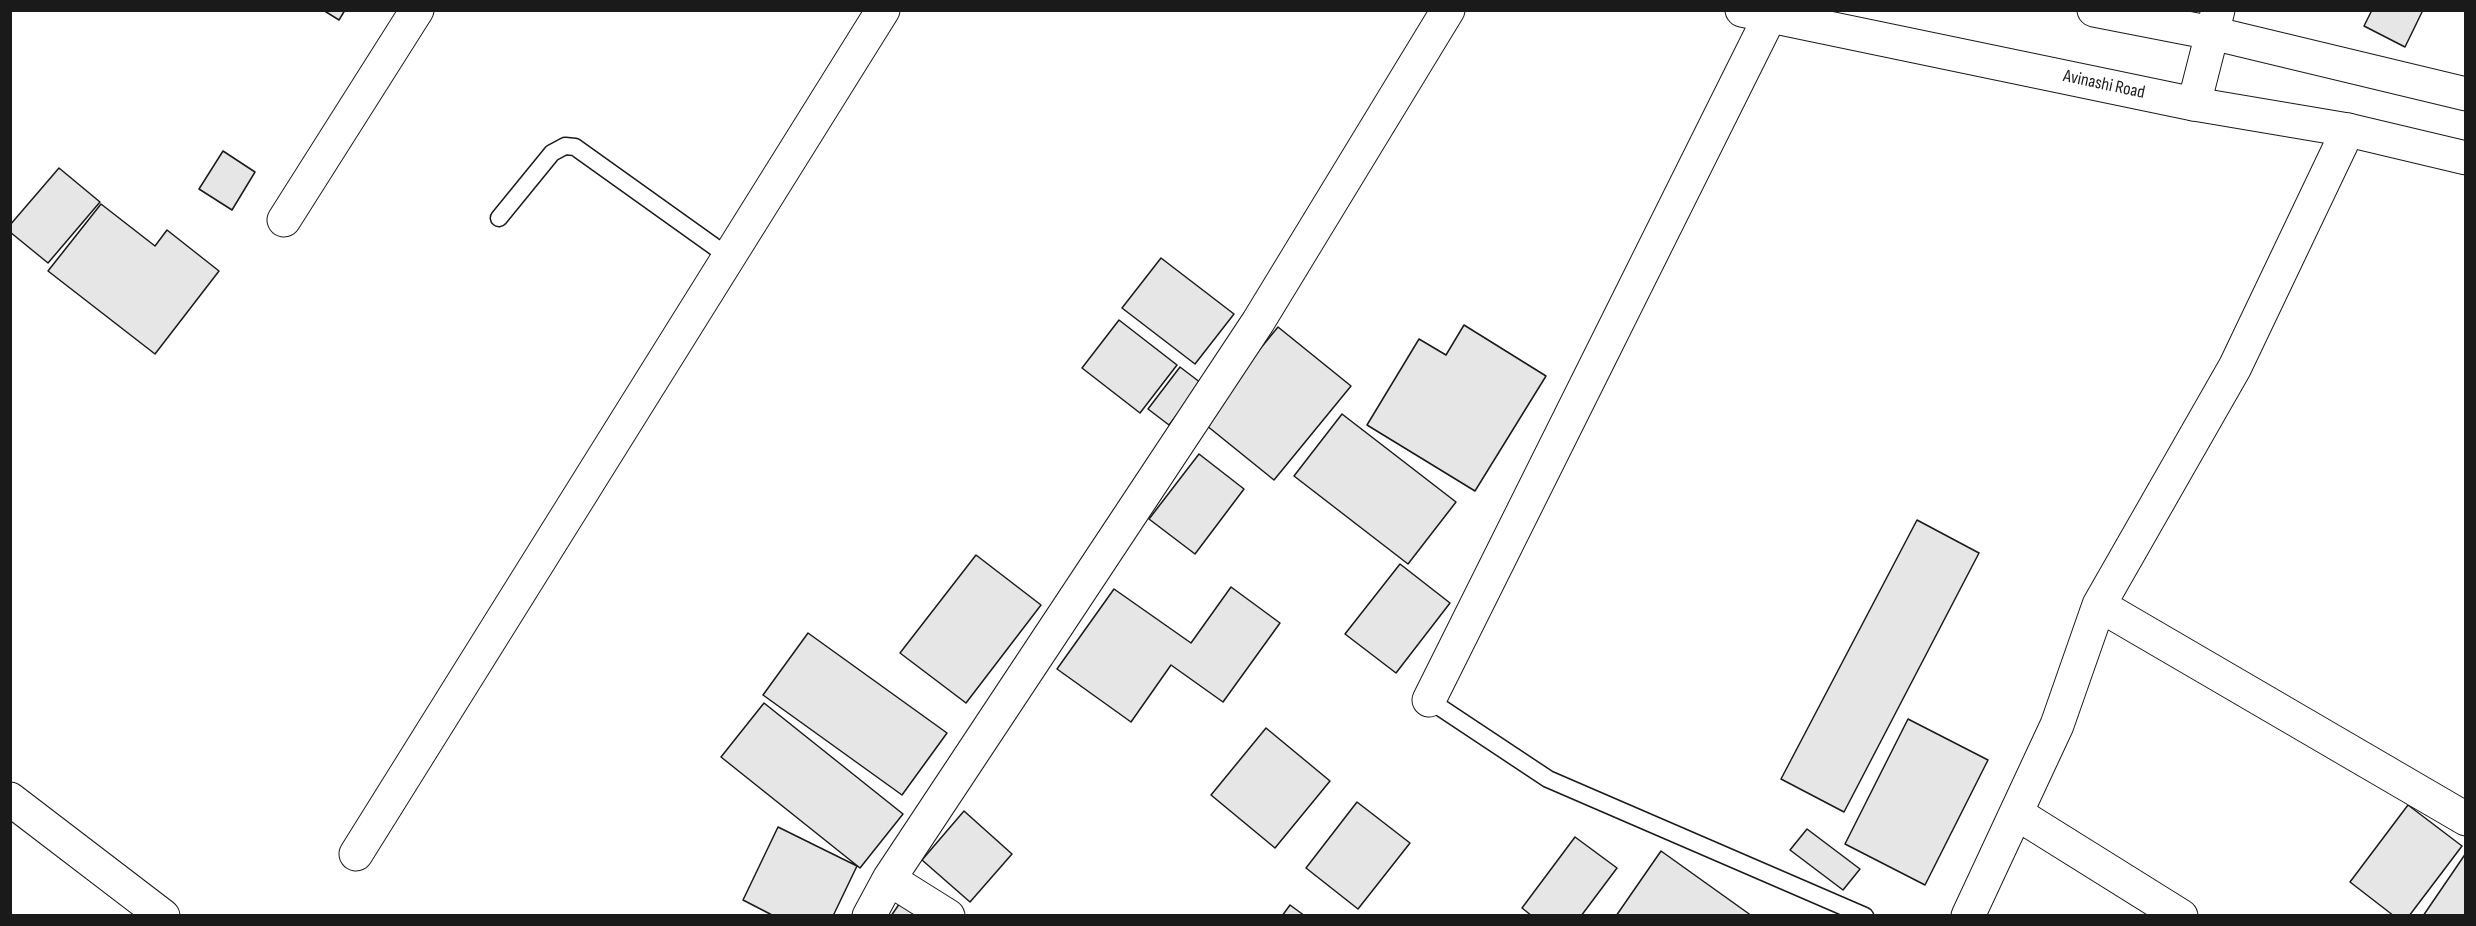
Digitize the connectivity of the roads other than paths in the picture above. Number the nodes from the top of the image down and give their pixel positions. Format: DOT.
graph roads {
  1 [pos="417,10"];
  2 [pos="883,10"];
  3 [pos="1448,10"];
  4 [pos="2094,10"];
  5 [pos="1756,14"];
  6 [pos="2215,22"];
  7 [pos="2466,94"];
  8 [pos="2194,104"];
  9 [pos="2348,130"];
  10 [pos="2466,158"];
  11 [pos="499,218"];
  12 [pos="284,220"];
  13 [pos="729,257"];
  14 [pos="2099,605"];
  15 [pos="1429,700"];
  16 [pos="10,799"];
  17 [pos="2016,813"];
  18 [pos="2466,819"];
  19 [pos="356,854"];
  20 [pos="889,879"];
  21 [pos="163,915"];
  22 [pos="869,915"];
  23 [pos="948,915"];
  24 [pos="1866,915"];
  25 [pos="1968,915"];
  26 [pos="2181,915"];
  1 -- 12 [label="street"];
  2 -- 13 [label="street"];
  3 -- 20 [label="street"];
  4 -- 6 [label="street"];
  5 -- 8 [label="street, Avinashi Road"];
  5 -- 15 [label="street"];
  6 -- 7 [label="street"];
  6 -- 8 [label="street"];
  8 -- 9 [label="street, Avinashi Road"];
  9 -- 10 [label="street, Avinashi Road"];
  9 -- 14 [label="street"];
  11 -- 13 [label="lane"];
  13 -- 19 [label="street"];
  14 -- 17 [label="street"];
  14 -- 18 [label="street"];
  15 -- 24 [label="lane"];
  16 -- 21 [label="street"];
  17 -- 25 [label="street"];
  17 -- 26 [label="street"];
  20 -- 22 [label="street"];
  20 -- 23 [label="street"];
}
